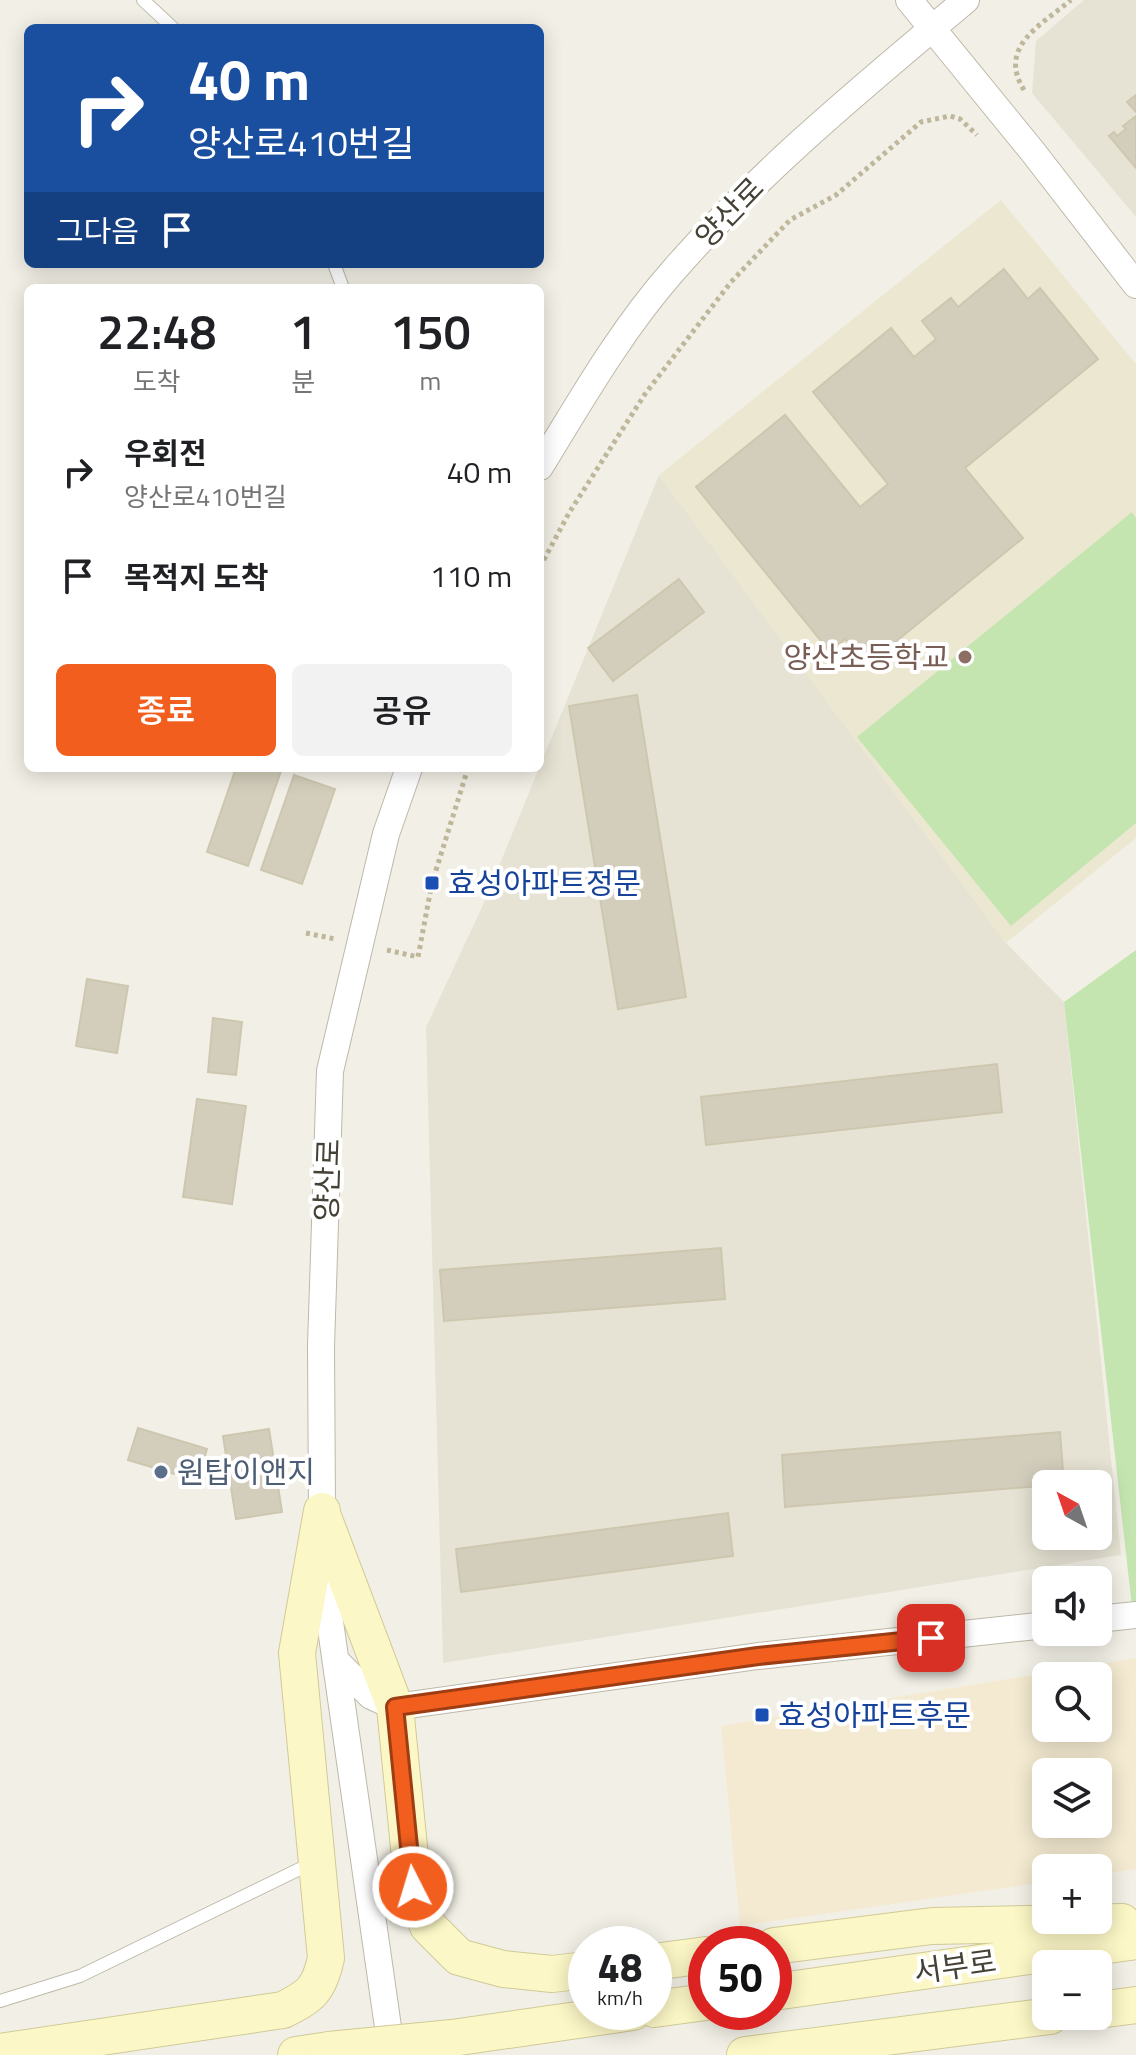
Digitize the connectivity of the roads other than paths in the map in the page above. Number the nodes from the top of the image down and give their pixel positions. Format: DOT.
graph roads {
  1 [pos="143,0"];
  2 [pos="909,0"];
  3 [pos="966,0"];
  4 [pos="169,24"];
  5 [pos="932,29"];
  6 [pos="1136,285"];
  7 [pos="544,461"];
  8 [pos="408,772"];
  9 [pos="322,1511"];
  10 [pos="1136,1615"];
  11 [pos="1112,1618"];
  12 [pos="1032,1627"];
  13 [pos="336,1661"];
  14 [pos="395,1707"];
  15 [pos="317,1861"];
  16 [pos="1136,1922"];
  17 [pos="1136,1941"];
  18 [pos="792,1944"];
  19 [pos="568,1972"];
  20 [pos="792,1989"];
  21 [pos="0,2001"];
  22 [pos="1136,2005"];
  23 [pos="1112,2008"];
  24 [pos="1032,2018"];
  25 [pos="568,2021"];
  26 [pos="0,2052"];
  27 [pos="312,2053"];
  28 [pos="392,2055"];
  29 [pos="745,2055"];
  1 -- 4 [label="lane"];
  2 -- 5 [label="street"];
  3 -- 5 [label="street, 양산로"];
  5 -- 6 [label="street"];
  5 -- 7 [label="street, 양산로"];
  8 -- 9 [label="street, 양산로"];
  9 -- 13 [label="street, 양산로"];
  9 -- 14 [label="main road"];
  9 -- 15 [label="main road"];
  10 -- 11 [label="street"];
  12 -- 14 [label="street"];
  13 -- 14 [label="street"];
  13 -- 28 [label="street, 양산로"];
  14 -- 19 [label="main road"];
  15 -- 21 [label="lane"];
  15 -- 26 [label="main road"];
  16 -- 18 [label="main road"];
  17 -- 20 [label="main road, 서부로"];
  22 -- 23 [label="main road"];
  24 -- 29 [label="main road, 서부로"];
  25 -- 27 [label="main road, bridge"];
}
